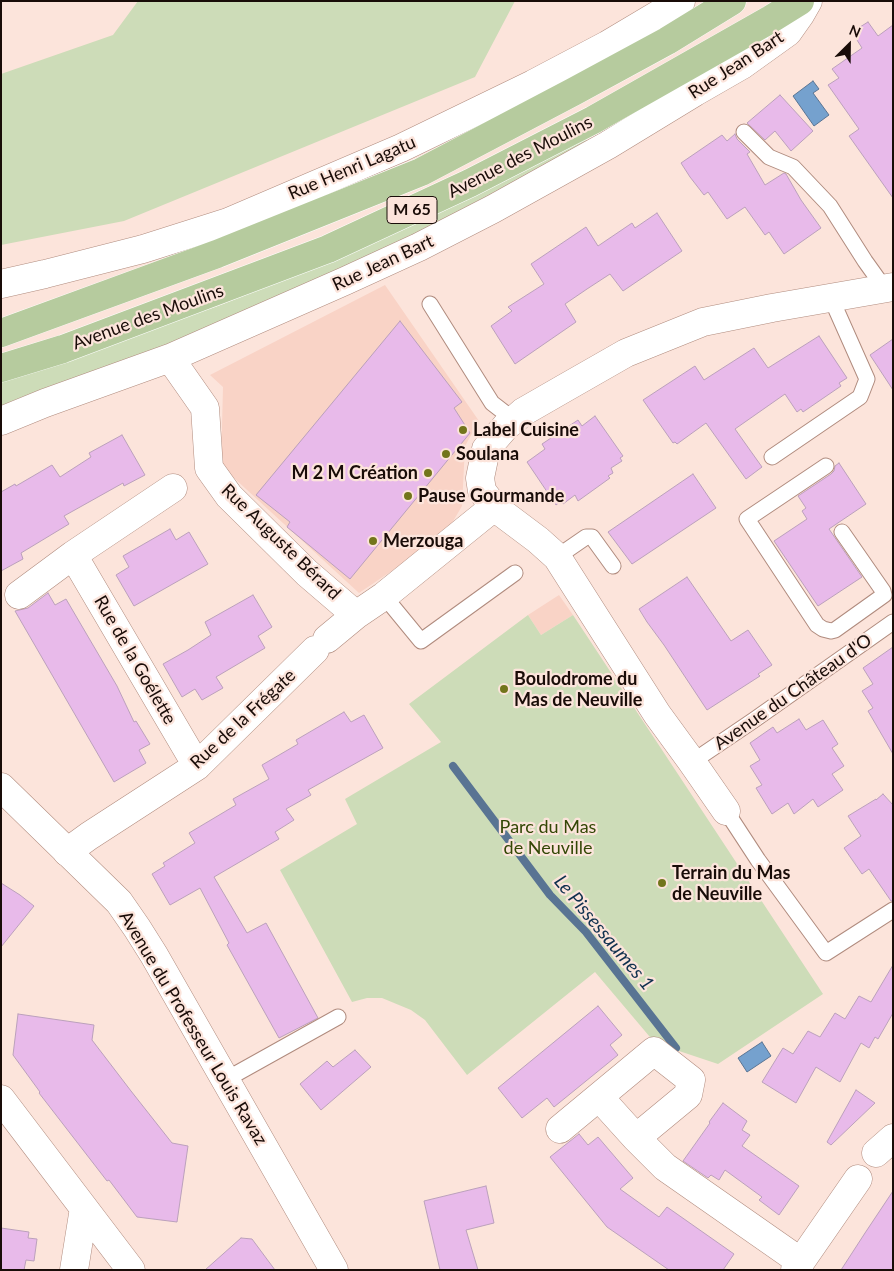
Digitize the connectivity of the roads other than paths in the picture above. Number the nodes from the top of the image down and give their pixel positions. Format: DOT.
graph roads {
  1 [pos="681,1"];
  2 [pos="732,1"];
  3 [pos="800,1"];
  4 [pos="808,1"];
  5 [pos="744,132"];
  6 [pos="1,284"];
  7 [pos="889,288"];
  8 [pos="831,298"];
  9 [pos="430,304"];
  10 [pos="1,333"];
  11 [pos="170,358"];
  12 [pos="1,368"];
  13 [pos="514,420"];
  14 [pos="1,421"];
  15 [pos="772,457"];
  16 [pos="826,466"];
  17 [pos="173,488"];
  18 [pos="494,507"];
  19 [pos="842,532"];
  20 [pos="73,555"];
  21 [pos="557,557"];
  22 [pos="613,566"];
  23 [pos="515,573"];
  24 [pos="19,595"];
  25 [pos="384,596"];
  26 [pos="866,607"];
  27 [pos="356,615"];
  28 [pos="888,626"];
  29 [pos="321,644"];
  30 [pos="692,762"];
  31 [pos="197,766"];
  32 [pos="1,787"];
  33 [pos="726,811"];
  34 [pos="67,852"];
  35 [pos="893,910"];
  36 [pos="338,1017"];
  37 [pos="225,1080"];
  38 [pos="599,1096"];
  39 [pos="1,1098"];
  40 [pos="560,1129"];
  41 [pos="636,1138"];
  42 [pos="858,1180"];
  43 [pos="84,1208"];
  44 [pos="798,1266"];
  45 [pos="74,1270"];
  46 [pos="130,1270"];
  47 [pos="334,1270"];
  1 -- 6 [label="street, Rue Henri Lagatu"];
  2 -- 10 [label="main road, Avenue des Moulins / M 65"];
  3 -- 12 [label="main road, Avenue des Moulins / M 65"];
  4 -- 11 [label="street, Rue Jean Bart"];
  5 -- 7 [label="lane"];
  7 -- 8 [label="street"];
  8 -- 13 [label="street"];
  8 -- 15 [label="lane"];
  9 -- 13 [label="lane"];
  11 -- 14 [label="street, Rue Jean Bart"];
  11 -- 27 [label="street, Rue Auguste Bérard"];
  13 -- 18 [label="street"];
  16 -- 26 [label="lane"];
  17 -- 20 [label="street"];
  18 -- 21 [label="street"];
  18 -- 25 [label="street, Rue Auguste Bérard"];
  19 -- 26 [label="lane"];
  20 -- 24 [label="street"];
  20 -- 31 [label="street, Rue de la Goélette"];
  21 -- 22 [label="lane"];
  21 -- 30 [label="street"];
  23 -- 25 [label="lane"];
  25 -- 27 [label="street, Rue Auguste Bérard"];
  26 -- 28 [label="lane"];
  27 -- 29 [label="street, Rue Auguste Bérard"];
  28 -- 30 [label="lane, Avenue du Château d'O"];
  29 -- 31 [label="street, Rue de la Frégate"];
  30 -- 33 [label="street"];
  31 -- 34 [label="street, Rue de la Frégate"];
  32 -- 34 [label="street, Avenue du Professeur Louis Ravaz"];
  33 -- 35 [label="lane"];
  34 -- 37 [label="street, Avenue du Professeur Louis Ravaz"];
  36 -- 37 [label="lane"];
  37 -- 47 [label="street, Avenue du Professeur Louis Ravaz"];
  38 -- 40 [label="street"];
  38 -- 41 [label="street"];
  38 -- 41 [label="street"];
  39 -- 43 [label="street"];
  41 -- 44 [label="street"];
  42 -- 44 [label="street"];
  43 -- 45 [label="street"];
  43 -- 46 [label="street"];
}
